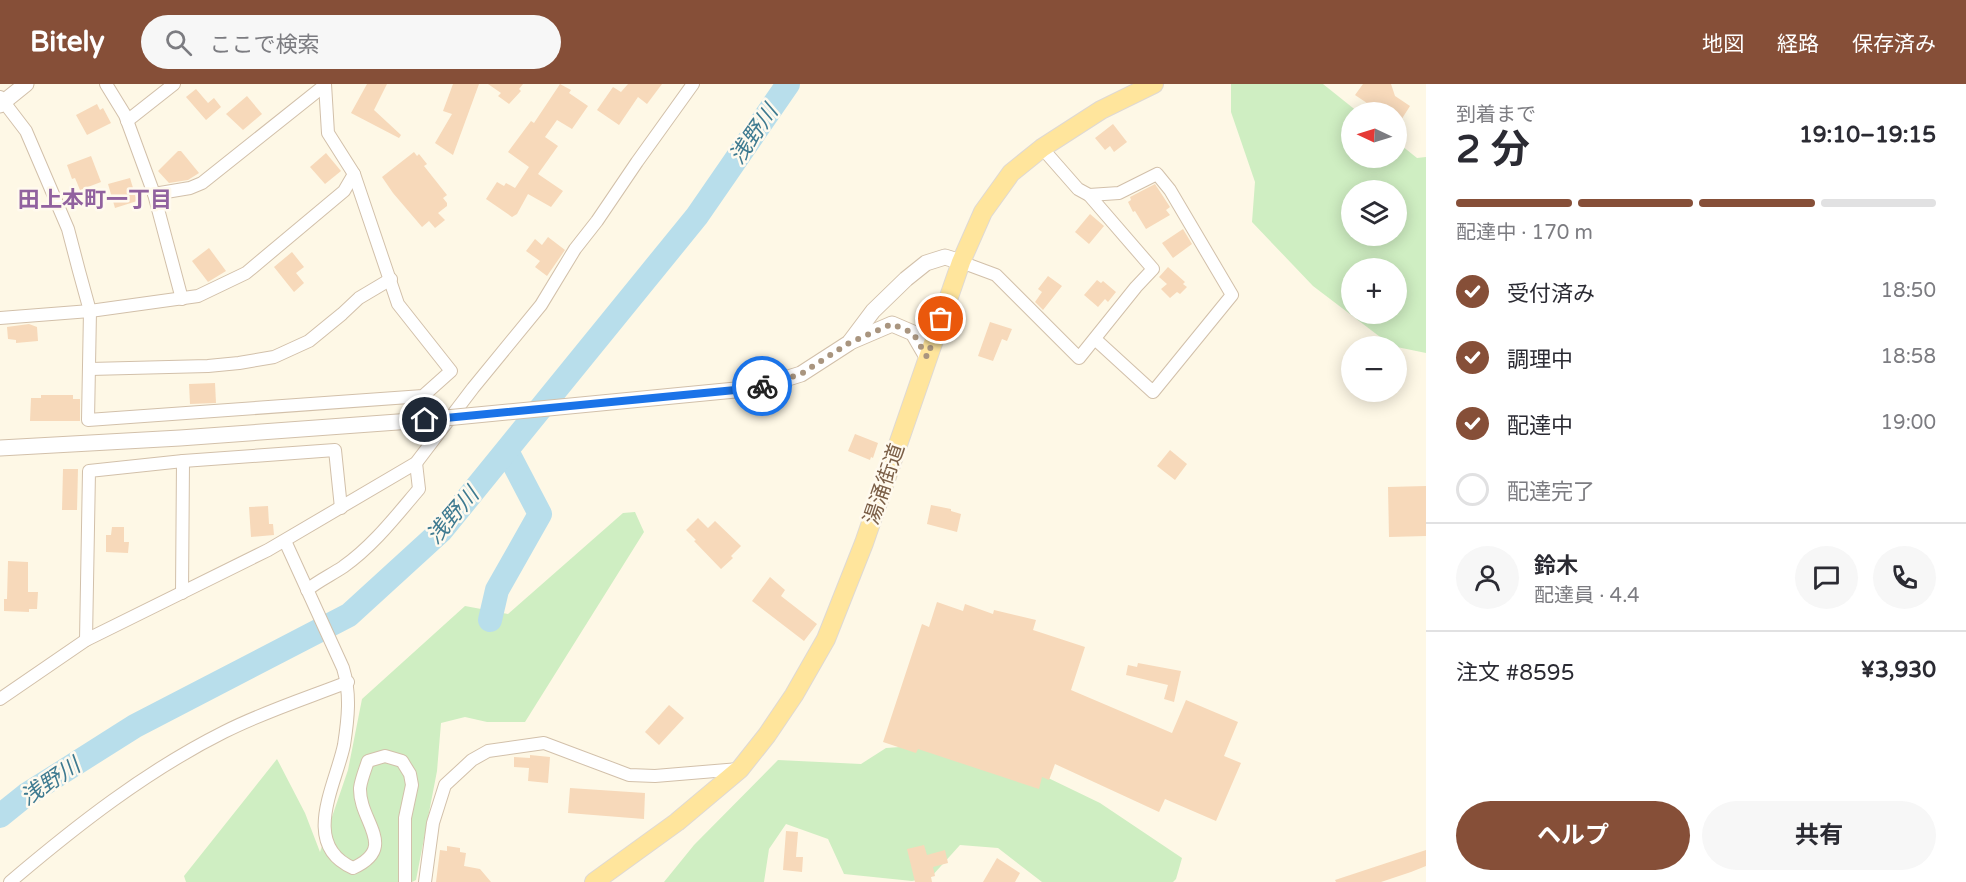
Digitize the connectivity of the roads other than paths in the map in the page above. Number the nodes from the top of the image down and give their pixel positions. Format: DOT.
graph roads {
  1 [pos="26,84"];
  2 [pos="106,84"];
  3 [pos="174,84"];
  4 [pos="325,84"];
  5 [pos="693,84"];
  6 [pos="1154,84"];
  7 [pos="1,101"];
  8 [pos="127,121"];
  9 [pos="1042,148"];
  10 [pos="354,174"];
  11 [pos="154,194"];
  12 [pos="1089,195"];
  13 [pos="961,262"];
  14 [pos="391,279"];
  15 [pos="182,299"];
  16 [pos="90,310"];
  17 [pos="0,318"];
  18 [pos="1095,339"];
  19 [pos="849,343"];
  20 [pos="927,357"];
  21 [pos="90,369"];
  22 [pos="0,448"];
  23 [pos="183,461"];
  24 [pos="416,463"];
  25 [pos="341,508"];
  26 [pos="285,541"];
  27 [pos="308,592"];
  28 [pos="182,593"];
  29 [pos="86,640"];
  30 [pos="348,682"];
  31 [pos="0,699"];
  32 [pos="740,769"];
  33 [pos="10,882"];
  34 [pos="405,882"];
  35 [pos="425,882"];
  36 [pos="594,882"];
  1 -- 7 [label="street"];
  2 -- 8 [label="street"];
  3 -- 8 [label="street"];
  4 -- 10 [label="street"];
  4 -- 11 [label="street"];
  5 -- 24 [label="street"];
  6 -- 9 [label="main road, 湯涌街道"];
  7 -- 16 [label="street"];
  8 -- 11 [label="street"];
  9 -- 12 [label="street"];
  9 -- 13 [label="main road, 湯涌街道"];
  10 -- 14 [label="street"];
  10 -- 15 [label="street"];
  11 -- 15 [label="street"];
  12 -- 18 [label="street"];
  12 -- 18 [label="street"];
  13 -- 18 [label="street"];
  13 -- 19 [label="street"];
  13 -- 20 [label="main road, 湯涌街道"];
  14 -- 21 [label="street"];
  14 -- 21 [label="street"];
  15 -- 16 [label="street"];
  16 -- 17 [label="street"];
  16 -- 21 [label="street"];
  19 -- 20 [label="street"];
  19 -- 22 [label="street, bridge"];
  20 -- 32 [label="main road, 湯涌街道"];
  23 -- 25 [label="street"];
  23 -- 28 [label="street"];
  23 -- 29 [label="street"];
  24 -- 25 [label="street"];
  24 -- 27 [label="street"];
  25 -- 26 [label="street"];
  26 -- 27 [label="street"];
  26 -- 28 [label="street"];
  27 -- 30 [label="street"];
  28 -- 29 [label="street"];
  29 -- 31 [label="street"];
  30 -- 33 [label="street"];
  30 -- 34 [label="street"];
  32 -- 35 [label="street"];
  32 -- 36 [label="main road, 湯涌街道"];
}
